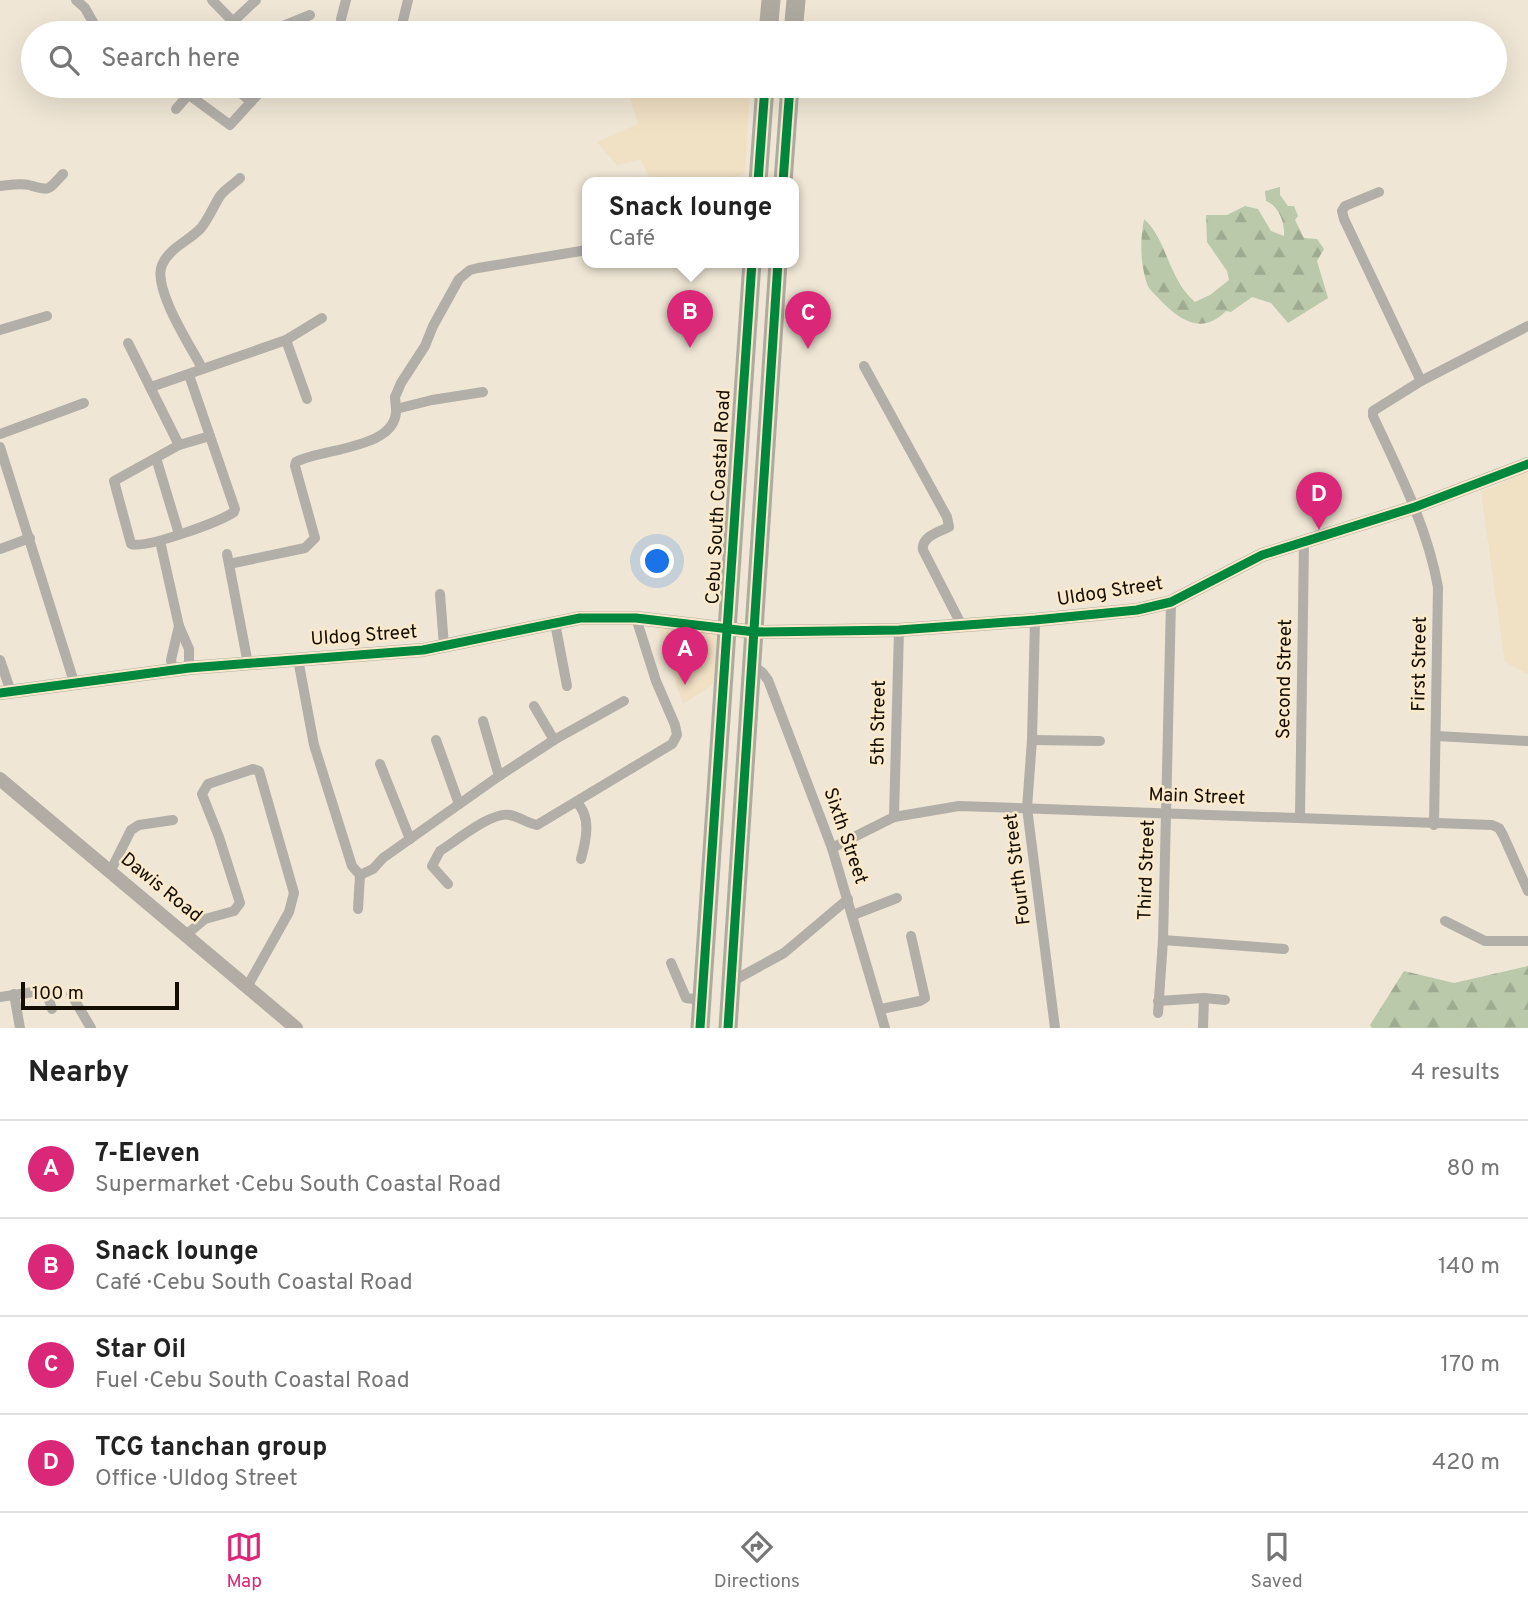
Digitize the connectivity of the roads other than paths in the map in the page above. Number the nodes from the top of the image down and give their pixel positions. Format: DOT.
graph roads {
  1 [pos="212,0"];
  2 [pos="256,0"];
  3 [pos="346,0"];
  4 [pos="408,0"];
  5 [pos="771,0"];
  6 [pos="796,0"];
  7 [pos="85,3"];
  8 [pos="310,15"];
  9 [pos="341,19"];
  10 [pos="93,21"];
  11 [pos="232,21"];
  12 [pos="296,21"];
  13 [pos="403,21"];
  14 [pos="769,21"];
  15 [pos="794,21"];
  16 [pos="185,98"];
  17 [pos="201,98"];
  18 [pos="246,98"];
  19 [pos="255,98"];
  20 [pos="764,98"];
  21 [pos="789,98"];
  22 [pos="251,102"];
  23 [pos="176,109"];
  24 [pos="63,174"];
  25 [pos="758,177"];
  26 [pos="783,177"];
  27 [pos="240,178"];
  28 [pos="0,186"];
  29 [pos="1379,192"];
  30 [pos="582,251"];
  31 [pos="752,268"];
  32 [pos="778,268"];
  33 [pos="47,316"];
  34 [pos="322,318"];
  35 [pos="1528,326"];
  36 [pos="0,330"];
  37 [pos="286,340"];
  38 [pos="128,343"];
  39 [pos="864,366"];
  40 [pos="202,368"];
  41 [pos="189,375"];
  42 [pos="1421,381"];
  43 [pos="151,387"];
  44 [pos="483,392"];
  45 [pos="307,400"];
  46 [pos="84,403"];
  47 [pos="396,409"];
  48 [pos="0,434"];
  49 [pos="210,436"];
  50 [pos="178,445"];
  51 [pos="0,447"];
  52 [pos="156,458"];
  53 [pos="1528,464"];
  54 [pos="1415,507"];
  55 [pos="179,534"];
  56 [pos="30,538"];
  57 [pos="160,541"];
  58 [pos="1304,541"];
  59 [pos="0,549"];
  60 [pos="440,594"];
  61 [pos="1171,602"];
  62 [pos="636,618"];
  63 [pos="1035,621"];
  64 [pos="555,623"];
  65 [pos="179,626"];
  66 [pos="962,626"];
  67 [pos="729,630"];
  68 [pos="899,630"];
  69 [pos="755,632"];
  70 [pos="444,646"];
  71 [pos="298,659"];
  72 [pos="0,660"];
  73 [pos="248,664"];
  74 [pos="752,666"];
  75 [pos="189,668"];
  76 [pos="173,670"];
  77 [pos="74,682"];
  78 [pos="567,686"];
  79 [pos="6,693"];
  80 [pos="624,701"];
  81 [pos="534,706"];
  82 [pos="483,721"];
  83 [pos="1437,736"];
  84 [pos="436,740"];
  85 [pos="554,740"];
  86 [pos="1032,740"];
  87 [pos="1100,741"];
  88 [pos="1528,741"];
  89 [pos="380,764"];
  90 [pos="499,776"];
  91 [pos="0,779"];
  92 [pos="576,803"];
  93 [pos="459,804"];
  94 [pos="1027,808"];
  95 [pos="1167,814"];
  96 [pos="894,817"];
  97 [pos="1300,817"];
  98 [pos="173,820"];
  99 [pos="1434,824"];
  100 [pos="410,839"];
  101 [pos="832,848"];
  102 [pos="581,859"];
  103 [pos="110,872"];
  104 [pos="360,875"];
  105 [pos="448,884"];
  106 [pos="1528,891"];
  107 [pos="897,898"];
  108 [pos="848,899"];
  109 [pos="358,909"];
  110 [pos="853,915"];
  111 [pos="1445,921"];
  112 [pos="187,934"];
  113 [pos="911,936"];
  114 [pos="1163,940"];
  115 [pos="1528,941"];
  116 [pos="1284,949"];
  117 [pos="671,963"];
  118 [pos="731,982"];
  119 [pos="247,987"];
  120 [pos="14,994"];
  121 [pos="71,994"];
  122 [pos="0,996"];
  123 [pos="1205,998"];
  124 [pos="702,1000"];
  125 [pos="1225,1000"];
  126 [pos="52,1009"];
  127 [pos="881,1009"];
  128 [pos="20,1028"];
  129 [pos="91,1028"];
  130 [pos="296,1028"];
  131 [pos="700,1028"];
  132 [pos="728,1028"];
  133 [pos="885,1028"];
  134 [pos="1055,1028"];
  135 [pos="1203,1028"];
  1 -- 11 [label="street"];
  2 -- 11 [label="street"];
  3 -- 9 [label="street"];
  4 -- 13 [label="street"];
  5 -- 14 [label="highway"];
  6 -- 15 [label="highway"];
  7 -- 10 [label="street"];
  8 -- 12 [label="street"];
  16 -- 23 [label="street"];
  17 -- 22 [label="street"];
  18 -- 22 [label="street"];
  19 -- 22 [label="street"];
  20 -- 25 [label="highway"];
  21 -- 26 [label="highway"];
  24 -- 28 [label="street"];
  27 -- 40 [label="street"];
  29 -- 42 [label="street"];
  30 -- 47 [label="street"];
  31 -- 67 [label="highway, Cebu South Coastal Road"];
  32 -- 69 [label="highway"];
  33 -- 36 [label="street"];
  34 -- 37 [label="street"];
  35 -- 42 [label="street, First Street"];
  37 -- 40 [label="street"];
  37 -- 45 [label="street"];
  38 -- 43 [label="street"];
  39 -- 66 [label="street"];
  40 -- 41 [label="street"];
  41 -- 43 [label="street"];
  41 -- 49 [label="street"];
  42 -- 54 [label="street, First Street"];
  43 -- 50 [label="street"];
  44 -- 47 [label="street"];
  46 -- 48 [label="street"];
  47 -- 73 [label="street"];
  49 -- 50 [label="street"];
  49 -- 55 [label="street"];
  50 -- 52 [label="street"];
  51 -- 56 [label="street"];
  52 -- 55 [label="street"];
  52 -- 57 [label="street"];
  53 -- 54 [label="street, Uldog Street"];
  54 -- 58 [label="street, Uldog Street"];
  54 -- 83 [label="street, First Street"];
  55 -- 57 [label="street"];
  56 -- 59 [label="street"];
  56 -- 77 [label="street"];
  57 -- 65 [label="street"];
  58 -- 61 [label="street, Uldog Street"];
  58 -- 97 [label="street, Second Street"];
  60 -- 70 [label="street"];
  61 -- 63 [label="street, Uldog Street"];
  61 -- 95 [label="street, Third Street"];
  62 -- 64 [label="street, Uldog Street"];
  62 -- 67 [label="street, Uldog Street"];
  62 -- 92 [label="street"];
  63 -- 66 [label="street, Uldog Street"];
  63 -- 86 [label="street, Fourth Street"];
  64 -- 70 [label="street, Uldog Street"];
  64 -- 78 [label="street"];
  65 -- 75 [label="street"];
  65 -- 76 [label="street"];
  66 -- 68 [label="street, Uldog Street"];
  67 -- 69 [label="street, Uldog Street"];
  67 -- 124 [label="highway, Cebu South Coastal Road"];
  68 -- 69 [label="street, Uldog Street"];
  68 -- 96 [label="street, 5th Street"];
  69 -- 74 [label="highway"];
  70 -- 71 [label="street, Uldog Street"];
  71 -- 73 [label="street, Uldog Street"];
  71 -- 104 [label="street"];
  72 -- 79 [label="street"];
  73 -- 75 [label="street, Uldog Street"];
  74 -- 101 [label="street, Sixth Street"];
  74 -- 118 [label="highway"];
  75 -- 76 [label="street, Uldog Street"];
  76 -- 77 [label="street, Uldog Street"];
  77 -- 79 [label="street, Uldog Street"];
  80 -- 85 [label="street"];
  81 -- 85 [label="street"];
  82 -- 90 [label="street"];
  83 -- 88 [label="street"];
  83 -- 99 [label="street, First Street"];
  84 -- 93 [label="street"];
  85 -- 90 [label="street"];
  86 -- 87 [label="street"];
  86 -- 94 [label="street, Fourth Street"];
  89 -- 100 [label="street"];
  90 -- 93 [label="street"];
  91 -- 103 [label="street, Dawis Road"];
  92 -- 102 [label="street"];
  92 -- 105 [label="street"];
  93 -- 100 [label="street"];
  94 -- 95 [label="street, Main Street"];
  94 -- 96 [label="street, Main Street"];
  94 -- 134 [label="street, Fourth Street"];
  95 -- 97 [label="street, Main Street"];
  95 -- 114 [label="street, Third Street"];
  96 -- 101 [label="street, Main Street"];
  97 -- 99 [label="street, Main Street"];
  98 -- 103 [label="street"];
  99 -- 106 [label="street, Main Street"];
  100 -- 104 [label="street"];
  101 -- 108 [label="street, Sixth Street"];
  103 -- 112 [label="street, Dawis Road"];
  104 -- 109 [label="street"];
  107 -- 110 [label="street"];
  108 -- 110 [label="street, Sixth Street"];
  108 -- 118 [label="street"];
  110 -- 127 [label="street, Sixth Street"];
  111 -- 115 [label="street"];
  112 -- 119 [label="street, Dawis Road"];
  112 -- 119 [label="street"];
  113 -- 127 [label="street"];
  114 -- 116 [label="street"];
  114 -- 123 [label="street, Third Street"];
  117 -- 124 [label="street"];
  118 -- 132 [label="highway"];
  119 -- 130 [label="street, Dawis Road"];
  120 -- 122 [label="street"];
  120 -- 126 [label="street"];
  120 -- 128 [label="street"];
  121 -- 129 [label="street"];
  123 -- 125 [label="street"];
  123 -- 135 [label="street"];
  124 -- 131 [label="highway, Cebu South Coastal Road"];
  127 -- 133 [label="street, Sixth Street"];
}
